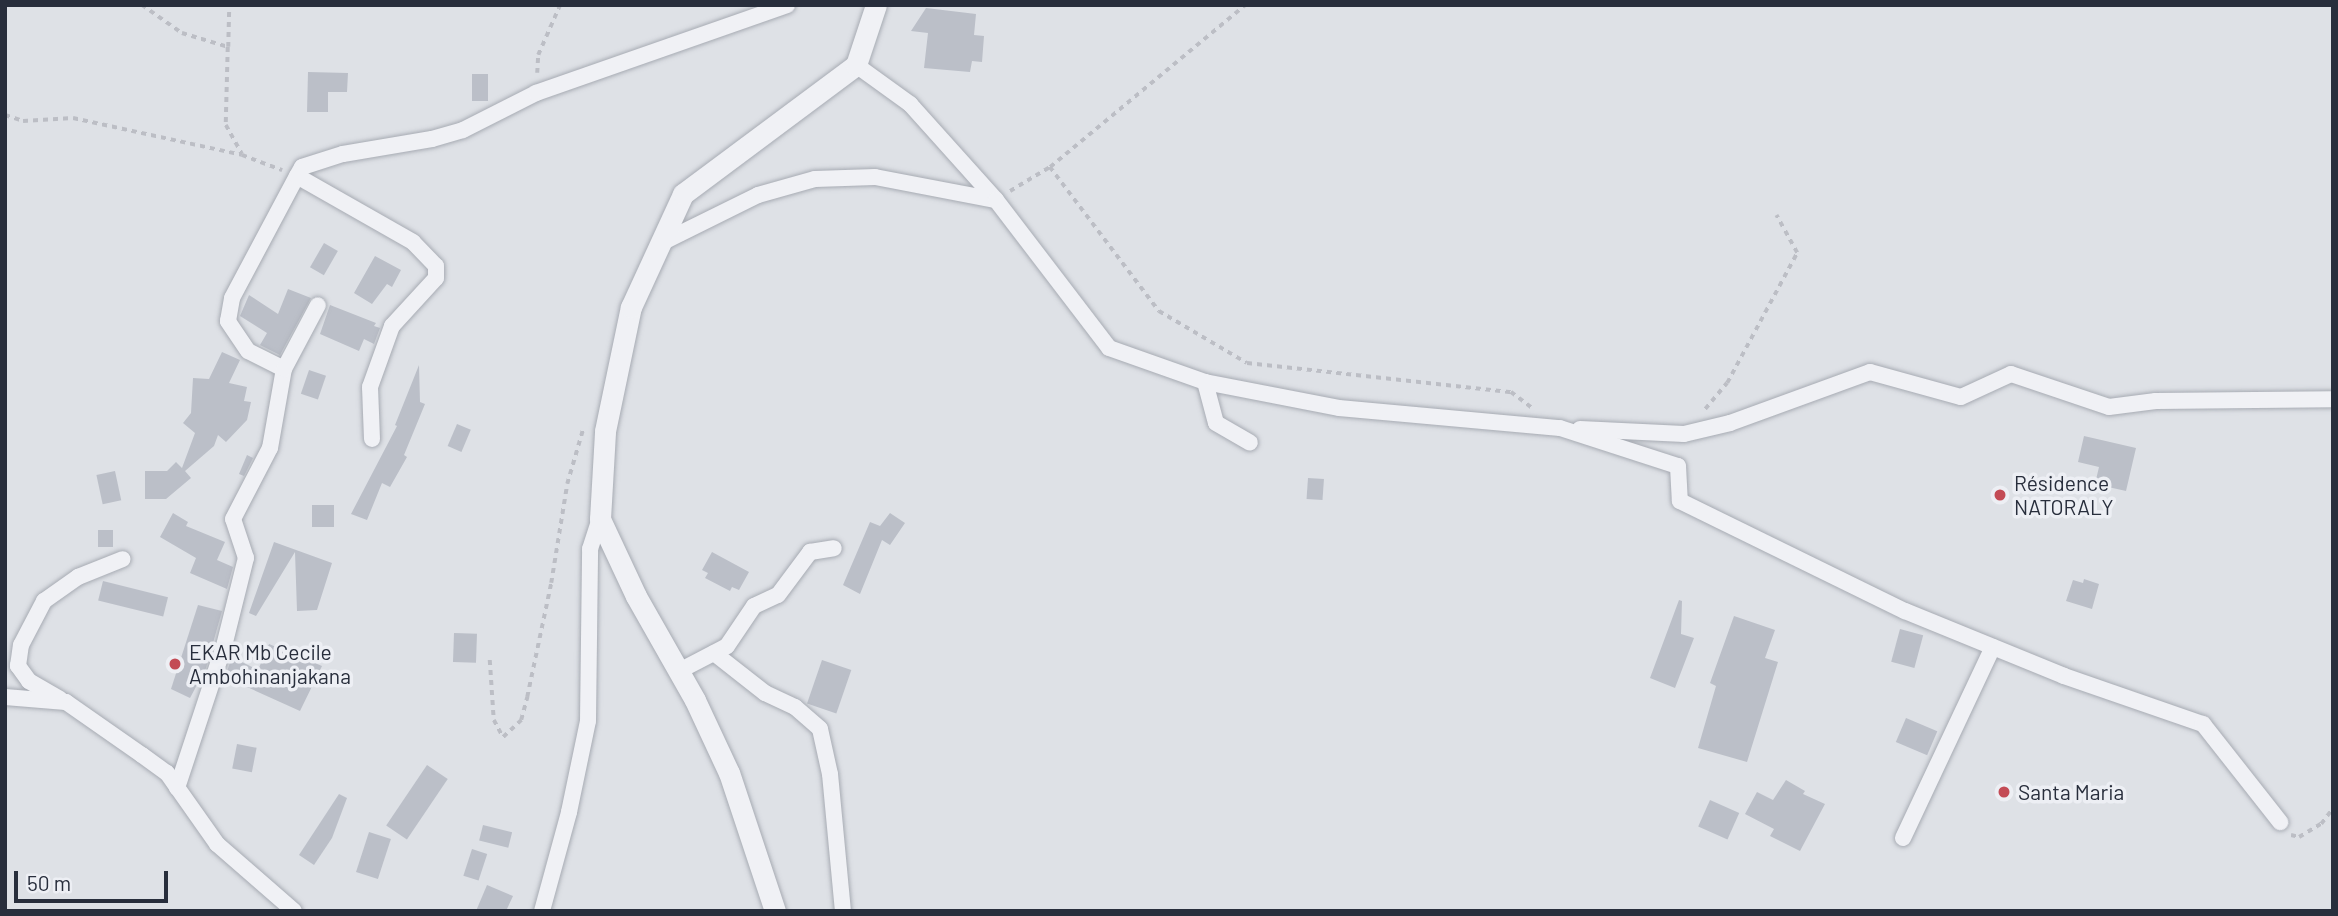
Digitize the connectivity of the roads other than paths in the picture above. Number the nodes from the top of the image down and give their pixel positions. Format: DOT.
graph roads {
  1 [pos="787,5"];
  2 [pos="876,5"];
  3 [pos="856,65"];
  4 [pos="297,176"];
  5 [pos="996,200"];
  6 [pos="661,243"];
  7 [pos="318,305"];
  8 [pos="284,369"];
  9 [pos="1205,382"];
  10 [pos="2333,399"];
  11 [pos="1560,428"];
  12 [pos="372,439"];
  13 [pos="1250,443"];
  14 [pos="600,519"];
  15 [pos="834,548"];
  16 [pos="123,559"];
  17 [pos="1993,647"];
  18 [pos="713,653"];
  19 [pos="679,671"];
  20 [pos="5,697"];
  21 [pos="66,702"];
  22 [pos="177,788"];
  23 [pos="2280,822"];
  24 [pos="1903,838"];
  25 [pos="294,911"];
  26 [pos="542,911"];
  27 [pos="775,911"];
  28 [pos="843,911"];
  1 -- 4 [label="street"];
  2 -- 3 [label="street"];
  3 -- 5 [label="street"];
  3 -- 6 [label="street"];
  4 -- 8 [label="street"];
  4 -- 12 [label="street"];
  5 -- 6 [label="street"];
  5 -- 9 [label="street"];
  6 -- 14 [label="street"];
  7 -- 8 [label="street"];
  8 -- 22 [label="street"];
  9 -- 11 [label="street"];
  9 -- 13 [label="street"];
  10 -- 11 [label="street"];
  11 -- 17 [label="street"];
  14 -- 19 [label="street"];
  14 -- 26 [label="street"];
  15 -- 18 [label="street"];
  16 -- 21 [label="street"];
  17 -- 23 [label="street"];
  17 -- 24 [label="street"];
  18 -- 19 [label="street"];
  18 -- 28 [label="street"];
  19 -- 27 [label="street"];
  20 -- 21 [label="street"];
  21 -- 22 [label="street"];
  22 -- 25 [label="street"];
}
